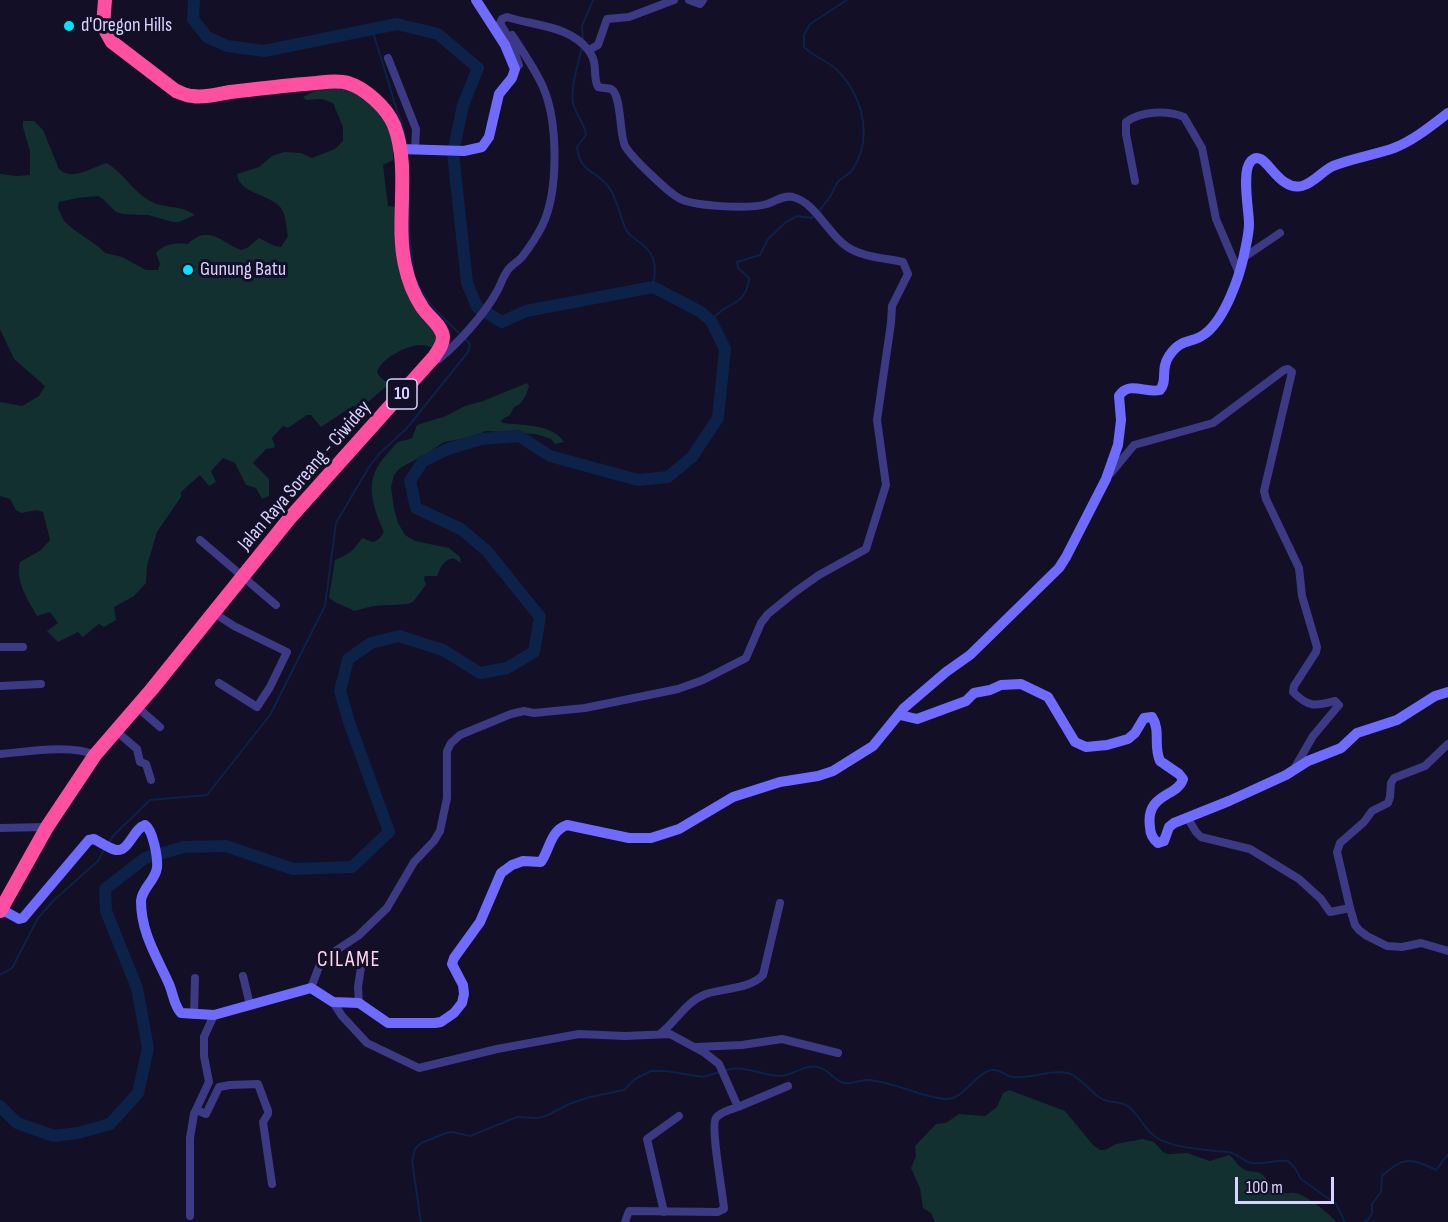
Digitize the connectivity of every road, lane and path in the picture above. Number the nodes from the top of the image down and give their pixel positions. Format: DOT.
graph roads {
  1 [pos="105,0"];
  2 [pos="476,0"];
  3 [pos="674,0"];
  4 [pos="689,0"];
  5 [pos="703,0"];
  6 [pos="502,19"];
  7 [pos="588,50"];
  8 [pos="388,58"];
  9 [pos="515,69"];
  10 [pos="1448,113"];
  11 [pos="407,150"];
  12 [pos="1135,182"];
  13 [pos="1280,233"];
  14 [pos="1243,258"];
  15 [pos="1239,273"];
  16 [pos="434,357"];
  17 [pos="1106,479"];
  18 [pos="200,540"];
  19 [pos="242,577"];
  20 [pos="276,605"];
  21 [pos="214,612"];
  22 [pos="0,647"];
  23 [pos="23,647"];
  24 [pos="41,684"];
  25 [pos="219,684"];
  26 [pos="0,686"];
  27 [pos="1448,692"];
  28 [pos="137,707"];
  29 [pos="900,715"];
  30 [pos="160,727"];
  31 [pos="116,731"];
  32 [pos="1448,744"];
  33 [pos="0,754"];
  34 [pos="95,755"];
  35 [pos="1293,771"];
  36 [pos="150,780"];
  37 [pos="1187,817"];
  38 [pos="47,827"];
  39 [pos="0,828"];
  40 [pos="780,903"];
  41 [pos="1350,908"];
  42 [pos="1,910"];
  43 [pos="1448,951"];
  44 [pos="362,961"];
  45 [pos="243,976"];
  46 [pos="195,978"];
  47 [pos="311,988"];
  48 [pos="333,1002"];
  49 [pos="359,1003"];
  50 [pos="250,1005"];
  51 [pos="194,1015"];
  52 [pos="214,1015"];
  53 [pos="658,1035"];
  54 [pos="695,1047"];
  55 [pos="838,1053"];
  56 [pos="788,1086"];
  57 [pos="738,1107"];
  58 [pos="196,1110"];
  59 [pos="679,1116"];
  60 [pos="272,1184"];
  61 [pos="664,1212"];
  62 [pos="190,1216"];
  63 [pos="625,1222"];
  1 -- 11 [label="highway, Jalan Raya Soreang - Ciwidey / 10"];
  2 -- 9 [label="street"];
  3 -- 7 [label="street"];
  4 -- 5 [label="street"];
  6 -- 7 [label="street"];
  6 -- 9 [label="street"];
  6 -- 16 [label="street"];
  7 -- 47 [label="street"];
  8 -- 11 [label="street"];
  9 -- 11 [label="street"];
  10 -- 14 [label="street"];
  11 -- 16 [label="highway, Jalan Raya Soreang - Ciwidey / 10"];
  12 -- 15 [label="street"];
  13 -- 14 [label="street"];
  14 -- 15 [label="street"];
  15 -- 17 [label="street"];
  16 -- 19 [label="highway, Jalan Raya Soreang - Ciwidey / 10"];
  17 -- 29 [label="street"];
  17 -- 35 [label="street"];
  18 -- 19 [label="street"];
  19 -- 20 [label="street"];
  19 -- 21 [label="highway, Jalan Raya Soreang - Ciwidey / 10"];
  21 -- 25 [label="street"];
  21 -- 28 [label="highway, Jalan Raya Soreang - Ciwidey / 10"];
  22 -- 23 [label="street"];
  24 -- 26 [label="street"];
  27 -- 35 [label="street"];
  28 -- 30 [label="street"];
  28 -- 31 [label="highway, Jalan Raya Soreang - Ciwidey / 10"];
  29 -- 37 [label="street"];
  29 -- 49 [label="street"];
  31 -- 34 [label="highway, Jalan Raya Soreang - Ciwidey / 10"];
  31 -- 36 [label="street"];
  32 -- 41 [label="street"];
  33 -- 34 [label="street"];
  34 -- 38 [label="highway, Jalan Raya Soreang - Ciwidey / 10"];
  35 -- 37 [label="street"];
  37 -- 41 [label="street"];
  38 -- 39 [label="street"];
  38 -- 42 [label="highway, Jalan Raya Soreang - Ciwidey / 10"];
  40 -- 53 [label="street"];
  41 -- 43 [label="street"];
  42 -- 51 [label="street"];
  44 -- 49 [label="street"];
  45 -- 50 [label="street"];
  46 -- 51 [label="street"];
  47 -- 48 [label="street"];
  47 -- 50 [label="street"];
  48 -- 49 [label="street"];
  48 -- 53 [label="street"];
  50 -- 52 [label="street"];
  51 -- 52 [label="street"];
  52 -- 58 [label="street"];
  53 -- 54 [label="street"];
  54 -- 55 [label="street"];
  54 -- 57 [label="street"];
  56 -- 57 [label="street"];
  57 -- 61 [label="street"];
  58 -- 60 [label="street"];
  58 -- 62 [label="street"];
  59 -- 61 [label="street"];
  61 -- 63 [label="street"];
}
